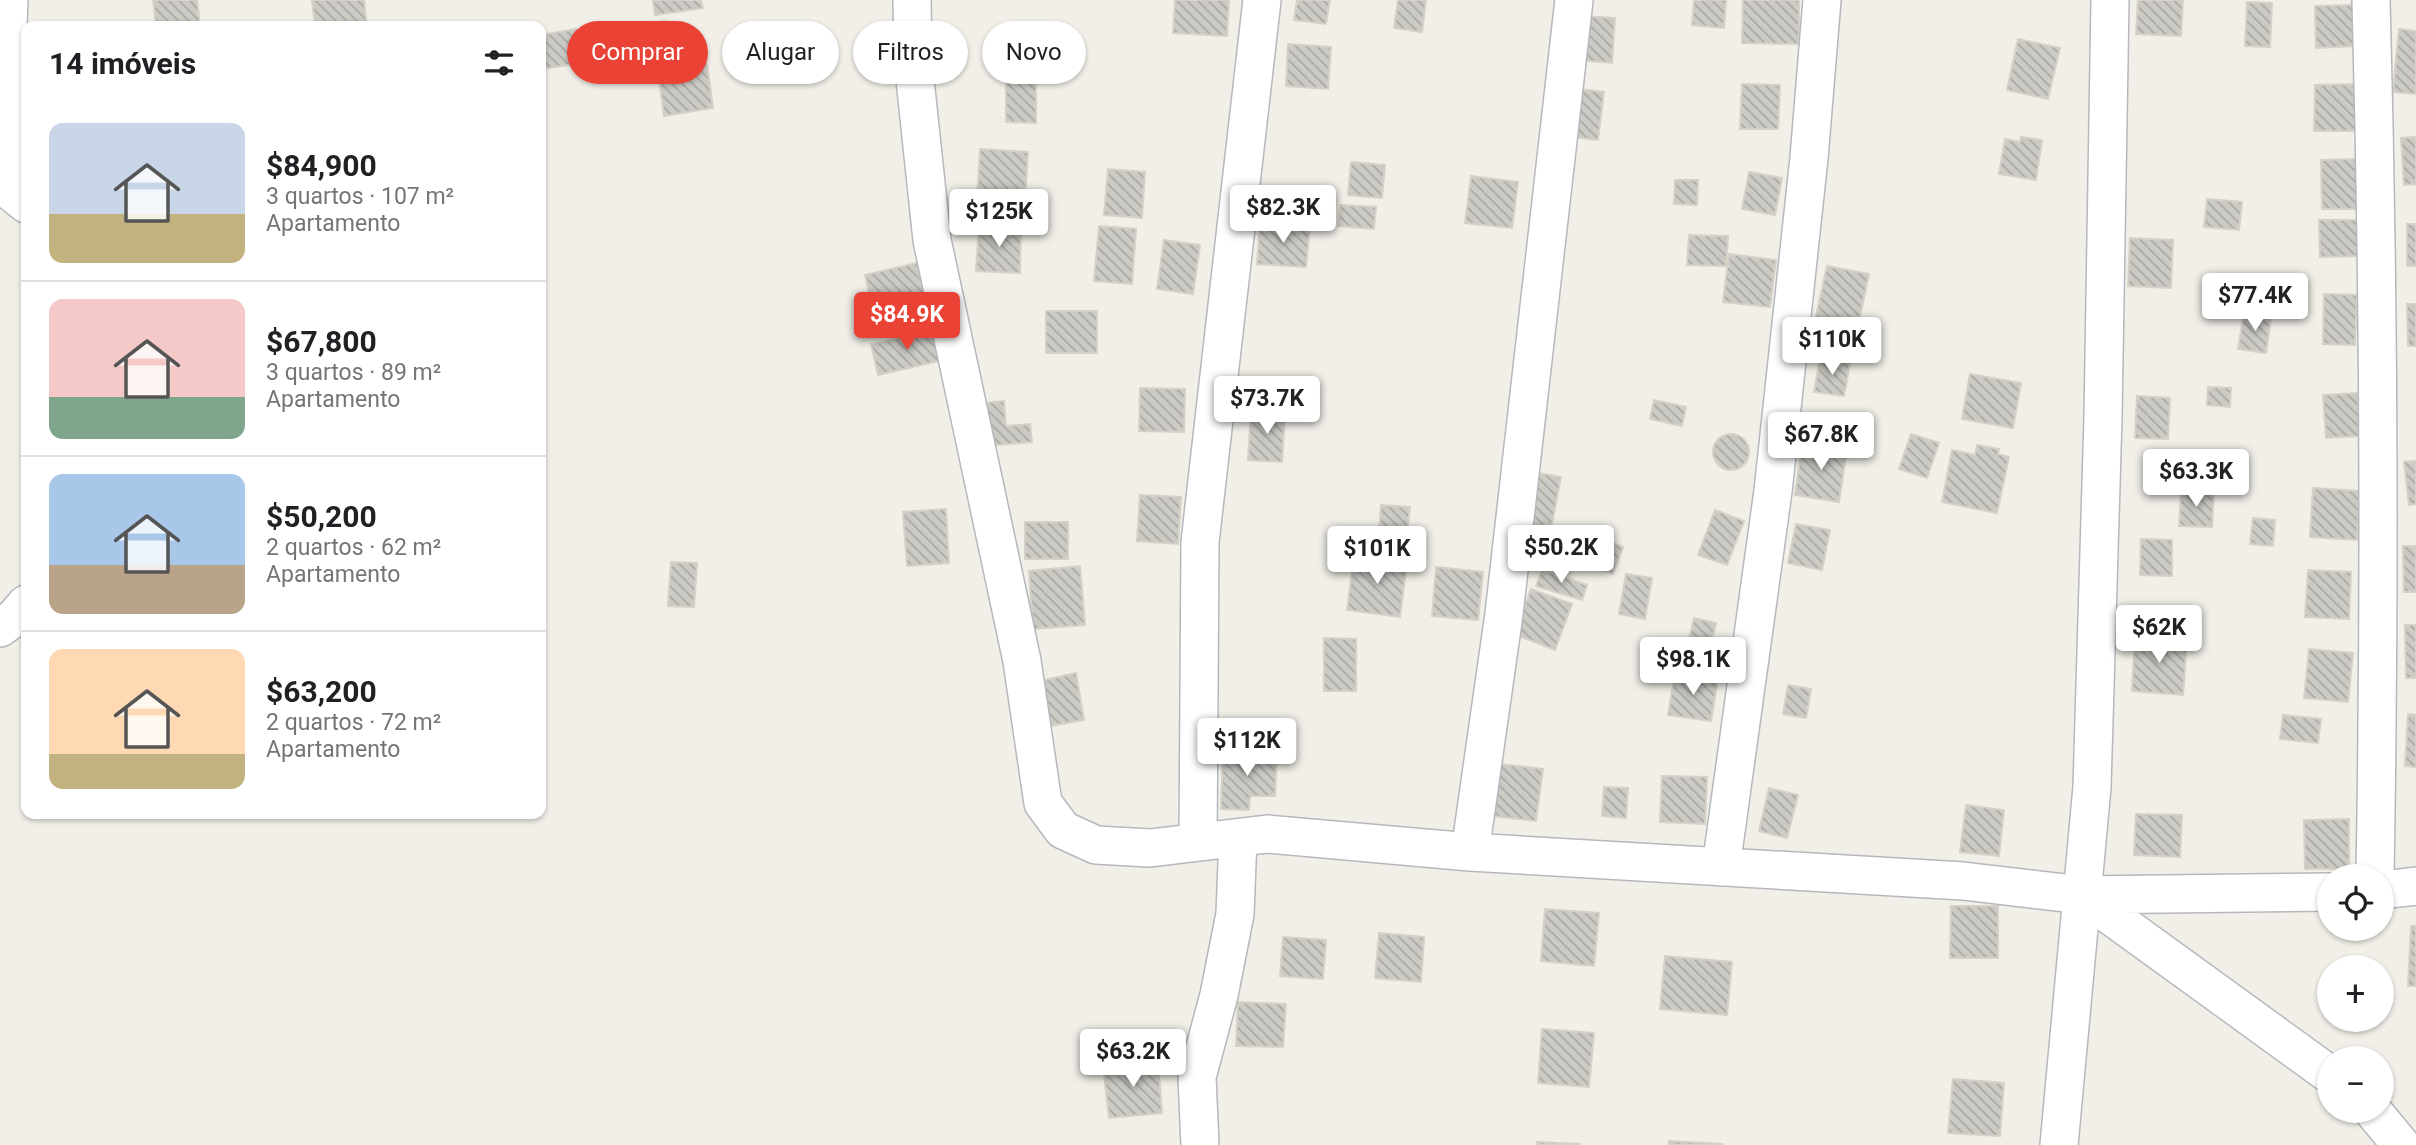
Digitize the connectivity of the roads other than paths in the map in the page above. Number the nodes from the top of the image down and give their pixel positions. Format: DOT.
graph roads {
  1 [pos="9,0"];
  2 [pos="912,0"];
  3 [pos="1262,0"];
  4 [pos="1574,0"];
  5 [pos="1822,0"];
  6 [pos="2110,0"];
  7 [pos="2371,0"];
  8 [pos="21,200"];
  9 [pos="21,610"];
  10 [pos="0,628"];
  11 [pos="1238,838"];
  12 [pos="1198,842"];
  13 [pos="1471,852"];
  14 [pos="2375,864"];
  15 [pos="1721,867"];
  16 [pos="2416,886"];
  17 [pos="2394,889"];
  18 [pos="2317,892"];
  19 [pos="2082,895"];
  20 [pos="2317,1065"];
  21 [pos="2383,1123"];
  22 [pos="1200,1145"];
  23 [pos="2059,1145"];
  24 [pos="2401,1145"];
  1 -- 8 [label="street"];
  2 -- 12 [label="street"];
  3 -- 12 [label="street"];
  4 -- 13 [label="street"];
  5 -- 15 [label="street"];
  6 -- 19 [label="street"];
  7 -- 14 [label="street"];
  9 -- 10 [label="street"];
  11 -- 12 [label="street"];
  11 -- 13 [label="street"];
  11 -- 22 [label="street"];
  13 -- 15 [label="street"];
  15 -- 19 [label="street"];
  16 -- 17 [label="street"];
  18 -- 19 [label="street"];
  19 -- 20 [label="street"];
  19 -- 23 [label="street"];
  21 -- 24 [label="street"];
}
